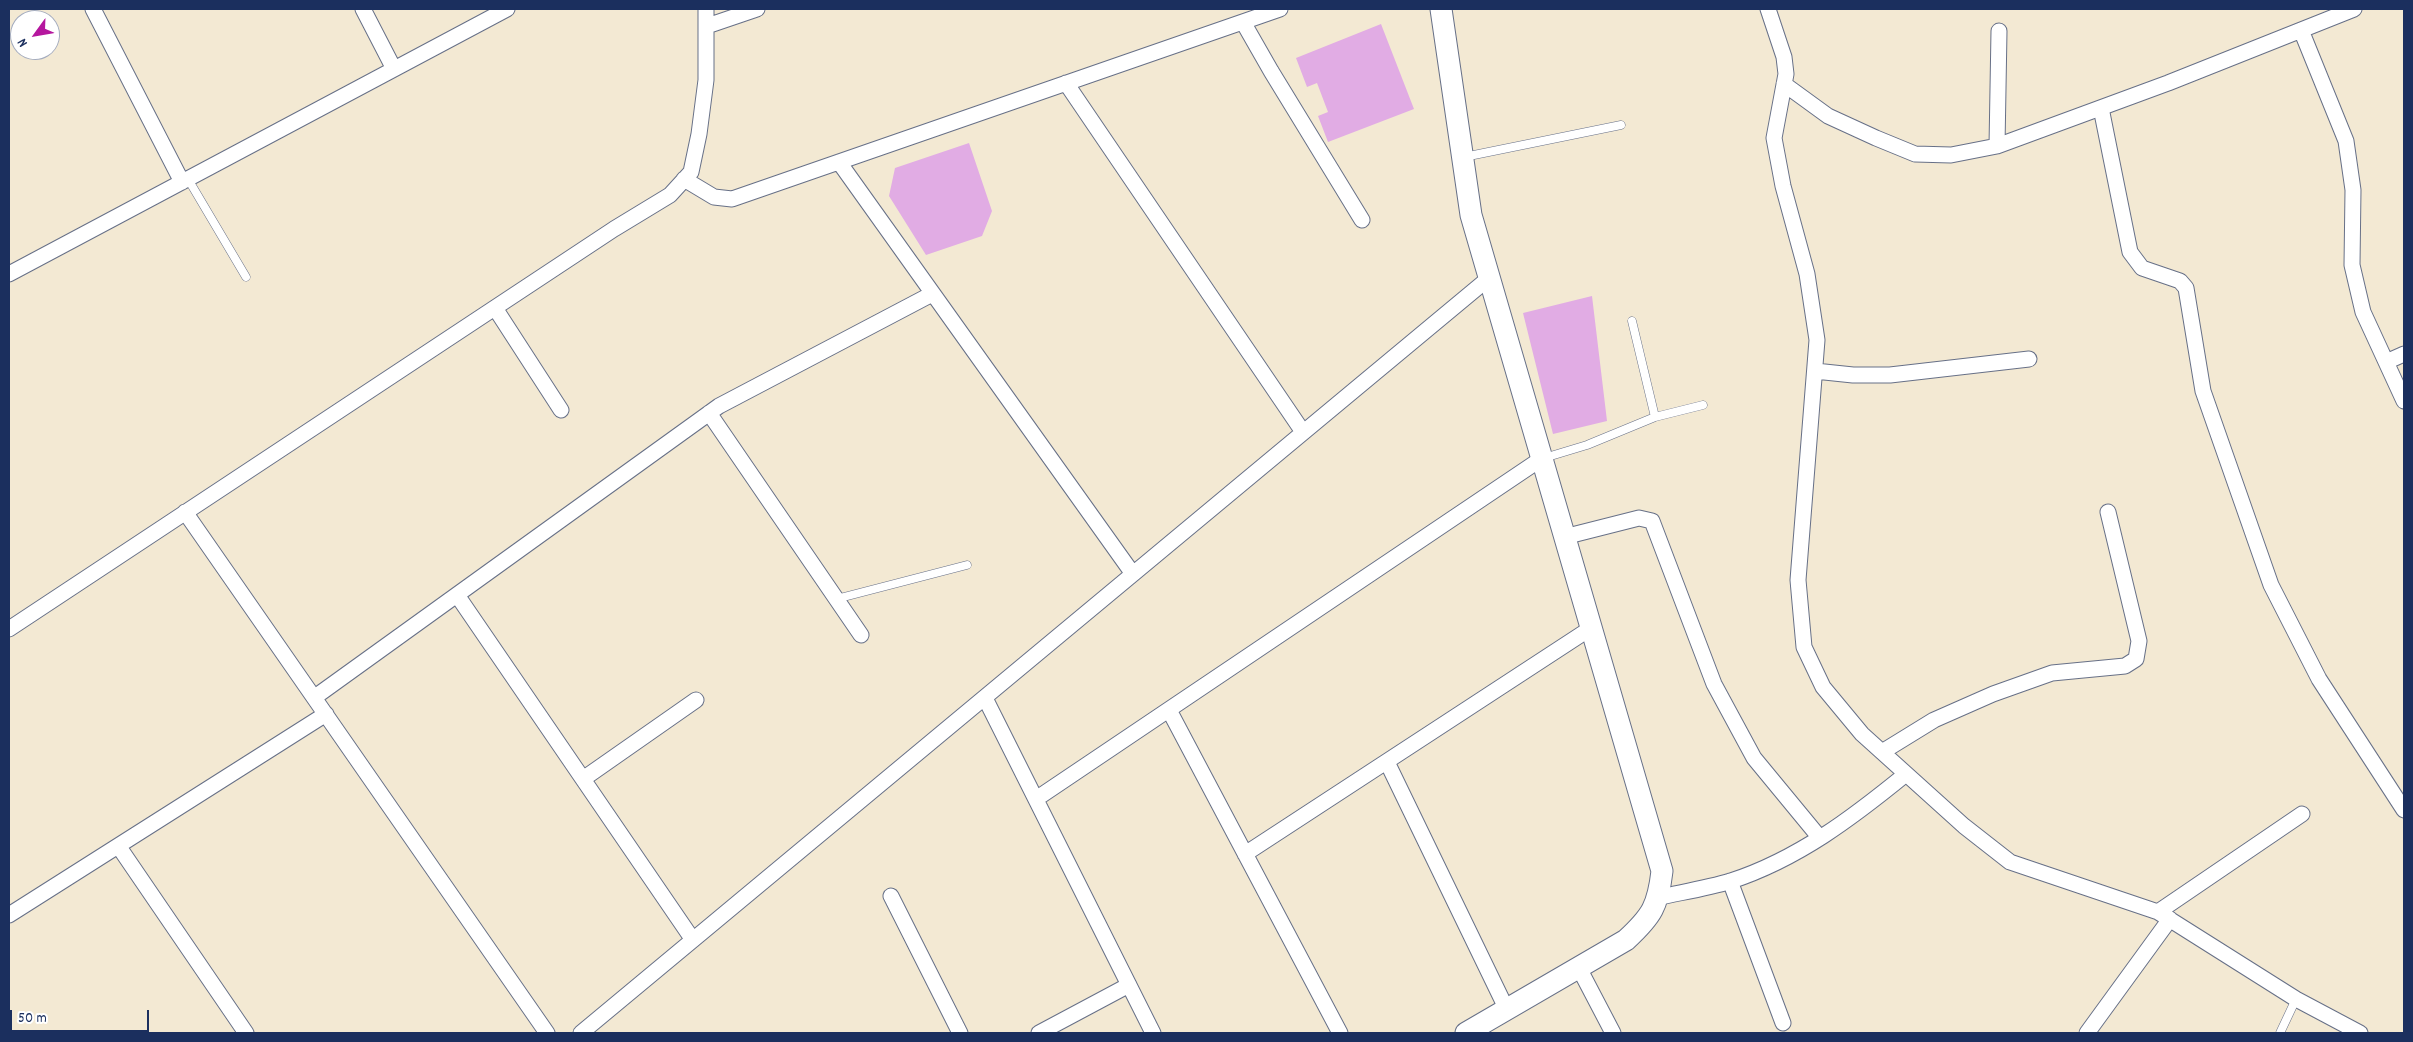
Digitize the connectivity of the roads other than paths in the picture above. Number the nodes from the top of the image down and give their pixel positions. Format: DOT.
graph roads {
  1 [pos="93,9"];
  2 [pos="363,9"];
  3 [pos="507,9"];
  4 [pos="706,9"];
  5 [pos="757,9"];
  6 [pos="1280,9"];
  7 [pos="1441,9"];
  8 [pos="1768,9"];
  9 [pos="2354,9"];
  10 [pos="1243,22"];
  11 [pos="707,26"];
  12 [pos="2301,30"];
  13 [pos="1999,31"];
  14 [pos="394,69"];
  15 [pos="1066,83"];
  16 [pos="1784,84"];
  17 [pos="2101,108"];
  18 [pos="1621,125"];
  19 [pos="1997,146"];
  20 [pos="1462,158"];
  21 [pos="839,162"];
  22 [pos="684,179"];
  23 [pos="185,180"];
  24 [pos="1362,220"];
  25 [pos="9,274"];
  26 [pos="246,277"];
  27 [pos="1489,278"];
  28 [pos="932,294"];
  29 [pos="495,308"];
  30 [pos="1632,321"];
  31 [pos="2404,354"];
  32 [pos="2030,359"];
  33 [pos="2386,362"];
  34 [pos="1815,371"];
  35 [pos="2404,401"];
  36 [pos="1703,405"];
  37 [pos="561,410"];
  38 [pos="709,413"];
  39 [pos="1655,417"];
  40 [pos="1303,432"];
  41 [pos="1542,459"];
  42 [pos="185,512"];
  43 [pos="2108,512"];
  44 [pos="1564,537"];
  45 [pos="968,566"];
  46 [pos="1133,574"];
  47 [pos="457,595"];
  48 [pos="836,599"];
  49 [pos="1591,628"];
  50 [pos="9,629"];
  51 [pos="862,635"];
  52 [pos="315,698"];
  53 [pos="985,698"];
  54 [pos="696,700"];
  55 [pos="1168,710"];
  56 [pos="326,714"];
  57 [pos="1882,752"];
  58 [pos="1387,762"];
  59 [pos="1906,774"];
  60 [pos="583,779"];
  61 [pos="1036,799"];
  62 [pos="2404,810"];
  63 [pos="2302,814"];
  64 [pos="1820,838"];
  65 [pos="119,846"];
  66 [pos="1245,854"];
  67 [pos="1730,881"];
  68 [pos="891,896"];
  69 [pos="1660,897"];
  70 [pos="2164,915"];
  71 [pos="9,916"];
  72 [pos="693,940"];
  73 [pos="1579,968"];
  74 [pos="1130,985"];
  75 [pos="2296,999"];
  76 [pos="1507,1010"];
  77 [pos="1783,1023"];
  78 [pos="246,1033"];
  79 [pos="547,1033"];
  80 [pos="581,1033"];
  81 [pos="960,1033"];
  82 [pos="1039,1033"];
  83 [pos="1153,1033"];
  84 [pos="1340,1033"];
  85 [pos="1466,1033"];
  86 [pos="1614,1033"];
  87 [pos="2087,1033"];
  88 [pos="2280,1033"];
  89 [pos="2360,1033"];
  1 -- 23 [label="street"];
  2 -- 14 [label="street"];
  3 -- 14 [label="street"];
  4 -- 11 [label="street"];
  5 -- 11 [label="street"];
  6 -- 10 [label="street"];
  7 -- 20 [label="street"];
  8 -- 16 [label="street"];
  9 -- 12 [label="street"];
  10 -- 15 [label="street"];
  10 -- 24 [label="street"];
  11 -- 22 [label="street"];
  12 -- 17 [label="street"];
  12 -- 33 [label="street"];
  13 -- 19 [label="street"];
  14 -- 23 [label="street"];
  15 -- 21 [label="street"];
  15 -- 40 [label="street"];
  16 -- 19 [label="street"];
  16 -- 34 [label="street"];
  17 -- 19 [label="street"];
  17 -- 62 [label="street"];
  18 -- 20 [label="lane"];
  20 -- 27 [label="street"];
  21 -- 22 [label="street"];
  21 -- 28 [label="street"];
  22 -- 29 [label="street"];
  23 -- 25 [label="street"];
  23 -- 26 [label="lane"];
  27 -- 40 [label="street"];
  27 -- 41 [label="street"];
  28 -- 38 [label="street"];
  28 -- 46 [label="street"];
  29 -- 37 [label="street"];
  29 -- 42 [label="street"];
  30 -- 39 [label="lane"];
  31 -- 33 [label="street"];
  32 -- 34 [label="street"];
  33 -- 35 [label="street"];
  34 -- 57 [label="street"];
  36 -- 39 [label="lane"];
  38 -- 47 [label="street"];
  38 -- 48 [label="street"];
  39 -- 41 [label="lane"];
  40 -- 46 [label="street"];
  41 -- 44 [label="street"];
  41 -- 55 [label="street"];
  42 -- 50 [label="street"];
  42 -- 52 [label="street"];
  43 -- 57 [label="street"];
  44 -- 49 [label="street"];
  44 -- 64 [label="street"];
  45 -- 48 [label="lane"];
  46 -- 53 [label="street"];
  47 -- 52 [label="street"];
  47 -- 60 [label="street"];
  48 -- 51 [label="street"];
  49 -- 58 [label="street"];
  49 -- 69 [label="street"];
  52 -- 56 [label="street"];
  53 -- 61 [label="street"];
  53 -- 72 [label="street"];
  54 -- 60 [label="street"];
  55 -- 61 [label="street"];
  55 -- 66 [label="street"];
  56 -- 65 [label="street"];
  56 -- 79 [label="street"];
  57 -- 59 [label="street"];
  58 -- 66 [label="street"];
  58 -- 76 [label="street"];
  59 -- 64 [label="street"];
  59 -- 70 [label="street"];
  60 -- 72 [label="street"];
  61 -- 74 [label="street"];
  63 -- 70 [label="street"];
  64 -- 67 [label="street"];
  65 -- 71 [label="street"];
  65 -- 78 [label="street"];
  66 -- 84 [label="street"];
  67 -- 69 [label="street"];
  67 -- 77 [label="street"];
  68 -- 81 [label="street"];
  69 -- 73 [label="street"];
  70 -- 75 [label="street"];
  70 -- 87 [label="street"];
  72 -- 80 [label="street"];
  73 -- 76 [label="street"];
  73 -- 86 [label="street"];
  74 -- 82 [label="street"];
  74 -- 83 [label="street"];
  75 -- 88 [label="lane"];
  75 -- 89 [label="street"];
  76 -- 85 [label="street"];
}
